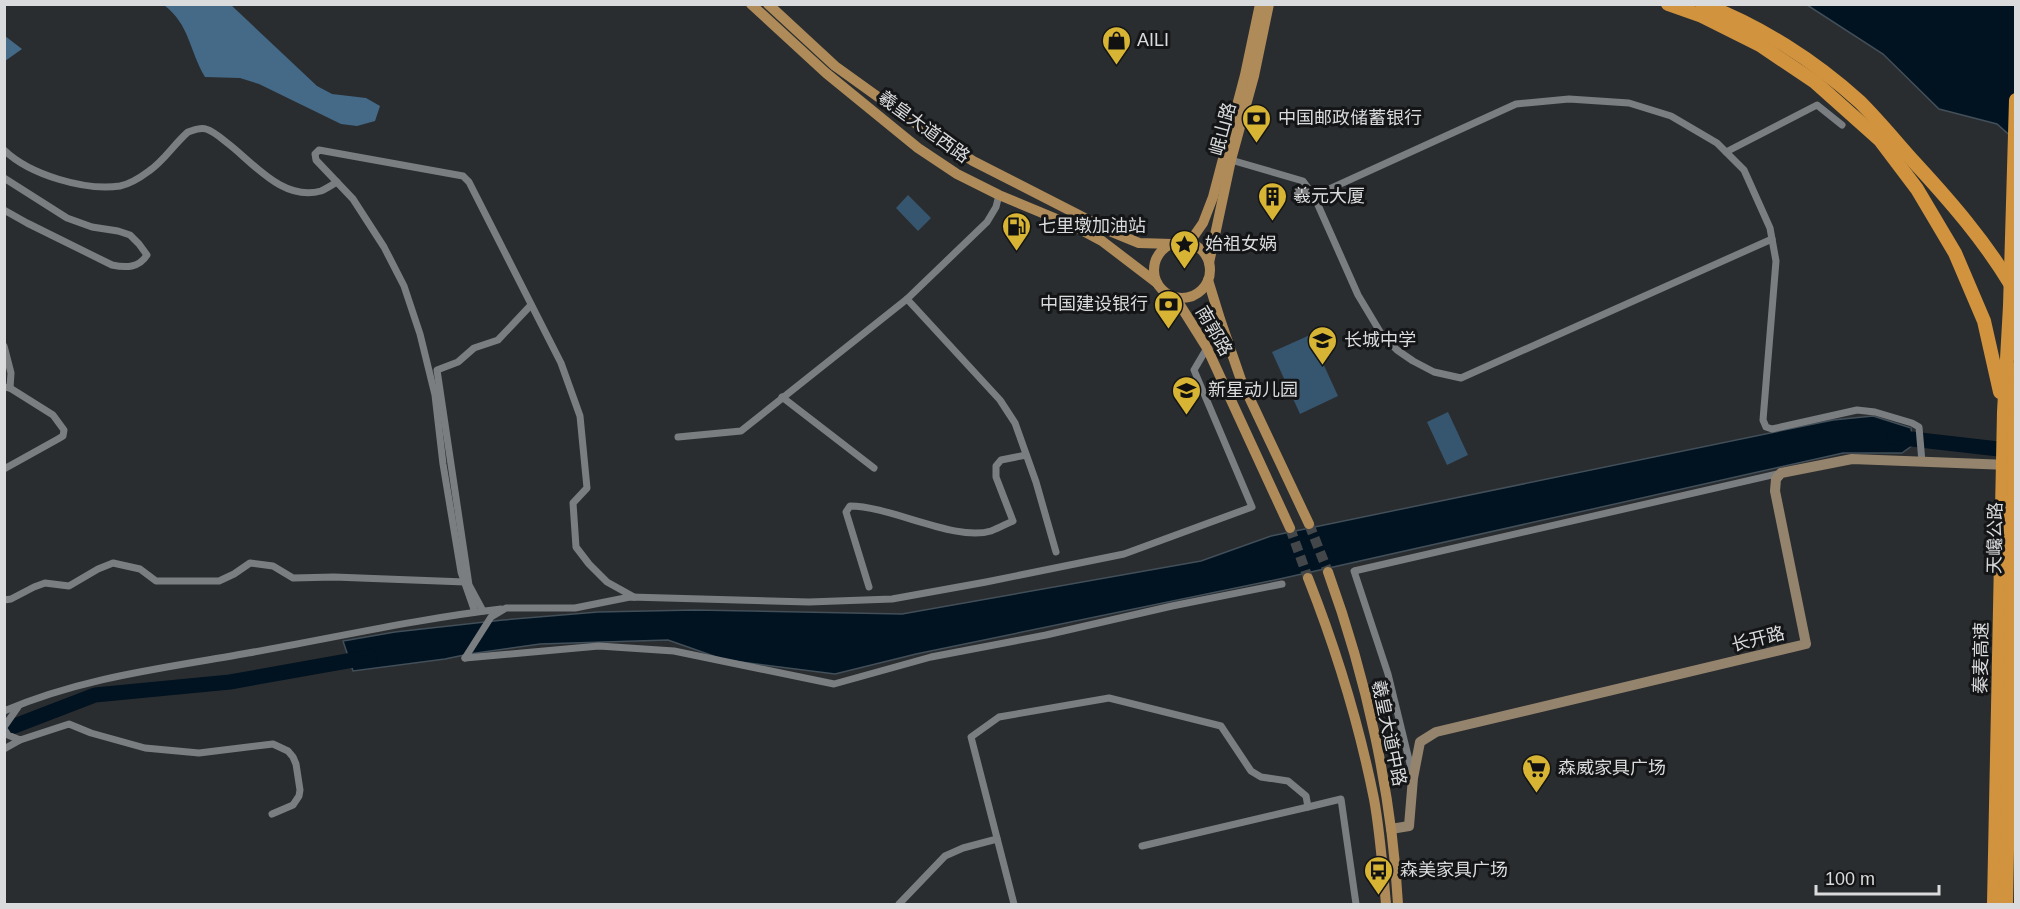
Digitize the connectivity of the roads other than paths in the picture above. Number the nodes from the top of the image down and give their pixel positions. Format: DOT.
graph roads {
  1 [pos="751,4"];
  2 [pos="768,4"];
  3 [pos="1260,4"];
  4 [pos="1269,4"];
  5 [pos="1668,4"];
  6 [pos="1702,4"];
  7 [pos="2016,100"];
  8 [pos="1842,125"];
  9 [pos="4,150"];
  10 [pos="1726,152"];
  11 [pos="1231,160"];
  12 [pos="4,178"];
  13 [pos="337,182"];
  14 [pos="999,195"];
  15 [pos="1314,196"];
  16 [pos="4,210"];
  17 [pos="1772,239"];
  18 [pos="1189,243"];
  19 [pos="1172,244"];
  20 [pos="1209,262"];
  21 [pos="1208,280"];
  22 [pos="1157,283"];
  23 [pos="1175,297"];
  24 [pos="907,298"];
  25 [pos="2013,299"];
  26 [pos="531,305"];
  27 [pos="4,346"];
  28 [pos="1207,348"];
  29 [pos="2016,369"];
  30 [pos="7,388"];
  31 [pos="782,397"];
  32 [pos="2003,416"];
  33 [pos="678,437"];
  34 [pos="1026,454"];
  35 [pos="1922,462"];
  36 [pos="2016,465"];
  37 [pos="874,468"];
  38 [pos="4,469"];
  39 [pos="1781,473"];
  40 [pos="1309,524"];
  41 [pos="1290,528"];
  42 [pos="1056,552"];
  43 [pos="1328,572"];
  44 [pos="1308,578"];
  45 [pos="465,582"];
  46 [pos="1282,584"];
  47 [pos="869,587"];
  48 [pos="634,597"];
  49 [pos="4,600"];
  50 [pos="506,609"];
  51 [pos="479,611"];
  52 [pos="2016,682"];
  53 [pos="20,705"];
  54 [pos="2011,707"];
  55 [pos="4,711"];
  56 [pos="6,730"];
  57 [pos="20,740"];
  58 [pos="4,749"];
  59 [pos="1413,778"];
  60 [pos="1308,807"];
  61 [pos="272,814"];
  62 [pos="1391,829"];
  63 [pos="997,839"];
  64 [pos="1142,846"];
  65 [pos="899,904"];
  66 [pos="1014,904"];
  67 [pos="1356,904"];
  68 [pos="1386,904"];
  69 [pos="1398,904"];
  70 [pos="1994,904"];
  71 [pos="2006,904"];
  1 -- 14 [label="main road, 羲皇大道西路"];
  2 -- 19 [label="main road, 羲皇大道西路"];
  3 -- 18 [label="main road, 岷山路"];
  4 -- 11 [label="main road, 岷山路"];
  5 -- 32 [label="highway"];
  6 -- 25 [label="highway"];
  7 -- 25 [label="highway"];
  8 -- 10 [label="street"];
  9 -- 13 [label="street"];
  10 -- 15 [label="street"];
  10 -- 17 [label="street"];
  11 -- 15 [label="street"];
  11 -- 20 [label="main road, 岷山路"];
  12 -- 16 [label="street"];
  13 -- 26 [label="street"];
  13 -- 45 [label="street"];
  14 -- 22 [label="main road, 羲皇大道西路"];
  14 -- 24 [label="street"];
  15 -- 17 [label="street"];
  17 -- 35 [label="street"];
  18 -- 19 [label="main road"];
  18 -- 20 [label="main road"];
  19 -- 22 [label="main road"];
  20 -- 21 [label="main road"];
  21 -- 23 [label="main road"];
  21 -- 40 [label="main road"];
  22 -- 23 [label="main road"];
  23 -- 28 [label="main road, 南郭路"];
  24 -- 31 [label="street"];
  24 -- 34 [label="street"];
  25 -- 32 [label="highway"];
  26 -- 48 [label="street"];
  26 -- 51 [label="street"];
  27 -- 30 [label="street"];
  28 -- 41 [label="main road, 南郭路"];
  28 -- 48 [label="street"];
  29 -- 54 [label="highway, 天巉公路"];
  30 -- 38 [label="street"];
  31 -- 33 [label="street"];
  31 -- 37 [label="street"];
  32 -- 70 [label="highway, 秦麦高速"];
  34 -- 42 [label="street"];
  34 -- 47 [label="street"];
  35 -- 36 [label="street"];
  35 -- 39 [label="street"];
  39 -- 59 [label="street, 长开路"];
  39 -- 59 [label="street"];
  43 -- 62 [label="main road, 羲皇大道中路"];
  44 -- 68 [label="main road, 羲皇大道中路"];
  45 -- 49 [label="street"];
  45 -- 51 [label="street"];
  46 -- 50 [label="street"];
  48 -- 50 [label="street"];
  50 -- 51 [label="street"];
  51 -- 53 [label="street"];
  52 -- 54 [label="highway"];
  53 -- 55 [label="street"];
  53 -- 56 [label="street"];
  54 -- 71 [label="highway, 秦麦高速"];
  56 -- 57 [label="street"];
  57 -- 58 [label="street"];
  57 -- 61 [label="street"];
  59 -- 62 [label="street, 长开路"];
  60 -- 63 [label="street"];
  60 -- 64 [label="street"];
  60 -- 67 [label="street"];
  62 -- 69 [label="main road, 羲皇大道中路"];
  63 -- 65 [label="street"];
  63 -- 66 [label="street"];
}
